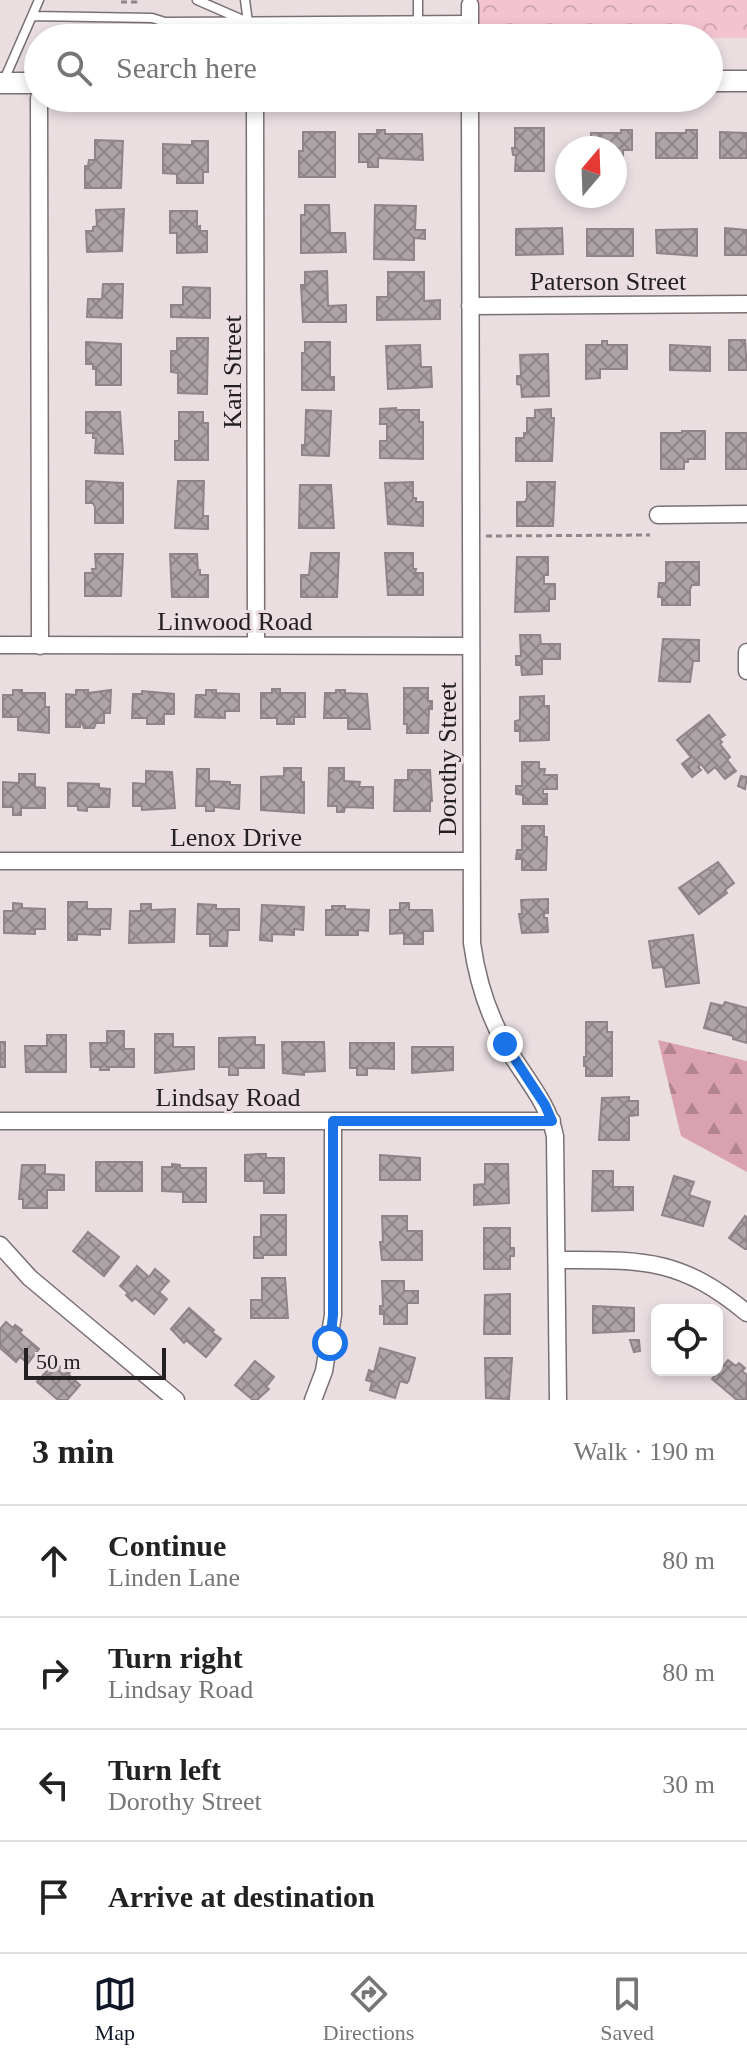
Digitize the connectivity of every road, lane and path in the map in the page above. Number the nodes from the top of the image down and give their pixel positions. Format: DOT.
graph roads {
  1 [pos="39,0"];
  2 [pos="197,0"];
  3 [pos="245,0"];
  4 [pos="418,0"];
  5 [pos="469,8"];
  6 [pos="32,16"];
  7 [pos="418,20"];
  8 [pos="248,22"];
  9 [pos="28,24"];
  10 [pos="24,34"];
  11 [pos="723,81"];
  12 [pos="747,81"];
  13 [pos="2,83"];
  14 [pos="24,83"];
  15 [pos="39,112"];
  16 [pos="255,112"];
  17 [pos="470,112"];
  18 [pos="747,304"];
  19 [pos="470,306"];
  20 [pos="747,514"];
  21 [pos="658,515"];
  22 [pos="650,535"];
  23 [pos="471,536"];
  24 [pos="0,645"];
  25 [pos="256,645"];
  26 [pos="40,646"];
  27 [pos="471,646"];
  28 [pos="747,652"];
  29 [pos="747,671"];
  30 [pos="0,861"];
  31 [pos="471,861"];
  32 [pos="0,1121"];
  33 [pos="333,1121"];
  34 [pos="552,1121"];
  35 [pos="0,1245"];
  36 [pos="558,1260"];
  37 [pos="747,1313"];
  38 [pos="176,1400"];
  39 [pos="313,1400"];
  40 [pos="558,1400"];
  1 -- 6 [label="lane"];
  2 -- 8 [label="lane"];
  3 -- 8 [label="lane"];
  4 -- 7 [label="lane"];
  5 -- 7 [label="lane"];
  6 -- 8 [label="lane"];
  6 -- 9 [label="lane"];
  7 -- 8 [label="lane"];
  10 -- 13 [label="lane"];
  11 -- 12 [label="street"];
  13 -- 14 [label="street"];
  15 -- 26 [label="street"];
  16 -- 25 [label="street, Karl Street"];
  17 -- 19 [label="street, Dorothy Street"];
  18 -- 19 [label="street, Paterson Street"];
  19 -- 23 [label="street, Dorothy Street"];
  20 -- 21 [label="street"];
  22 -- 23 [label="path"];
  23 -- 27 [label="street, Dorothy Street"];
  24 -- 26 [label="street, Linwood Road"];
  25 -- 26 [label="street, Linwood Road"];
  25 -- 27 [label="street, Linwood Road"];
  27 -- 31 [label="street, Dorothy Street"];
  28 -- 29 [label="street"];
  30 -- 31 [label="street, Lenox Drive"];
  31 -- 34 [label="street, Dorothy Street"];
  32 -- 33 [label="street, Lindsay Road"];
  33 -- 34 [label="street, Lindsay Road"];
  33 -- 39 [label="street"];
  34 -- 36 [label="street, Dorothy Street"];
  35 -- 38 [label="street"];
  36 -- 37 [label="street"];
  36 -- 40 [label="street, Dorothy Street"];
}
